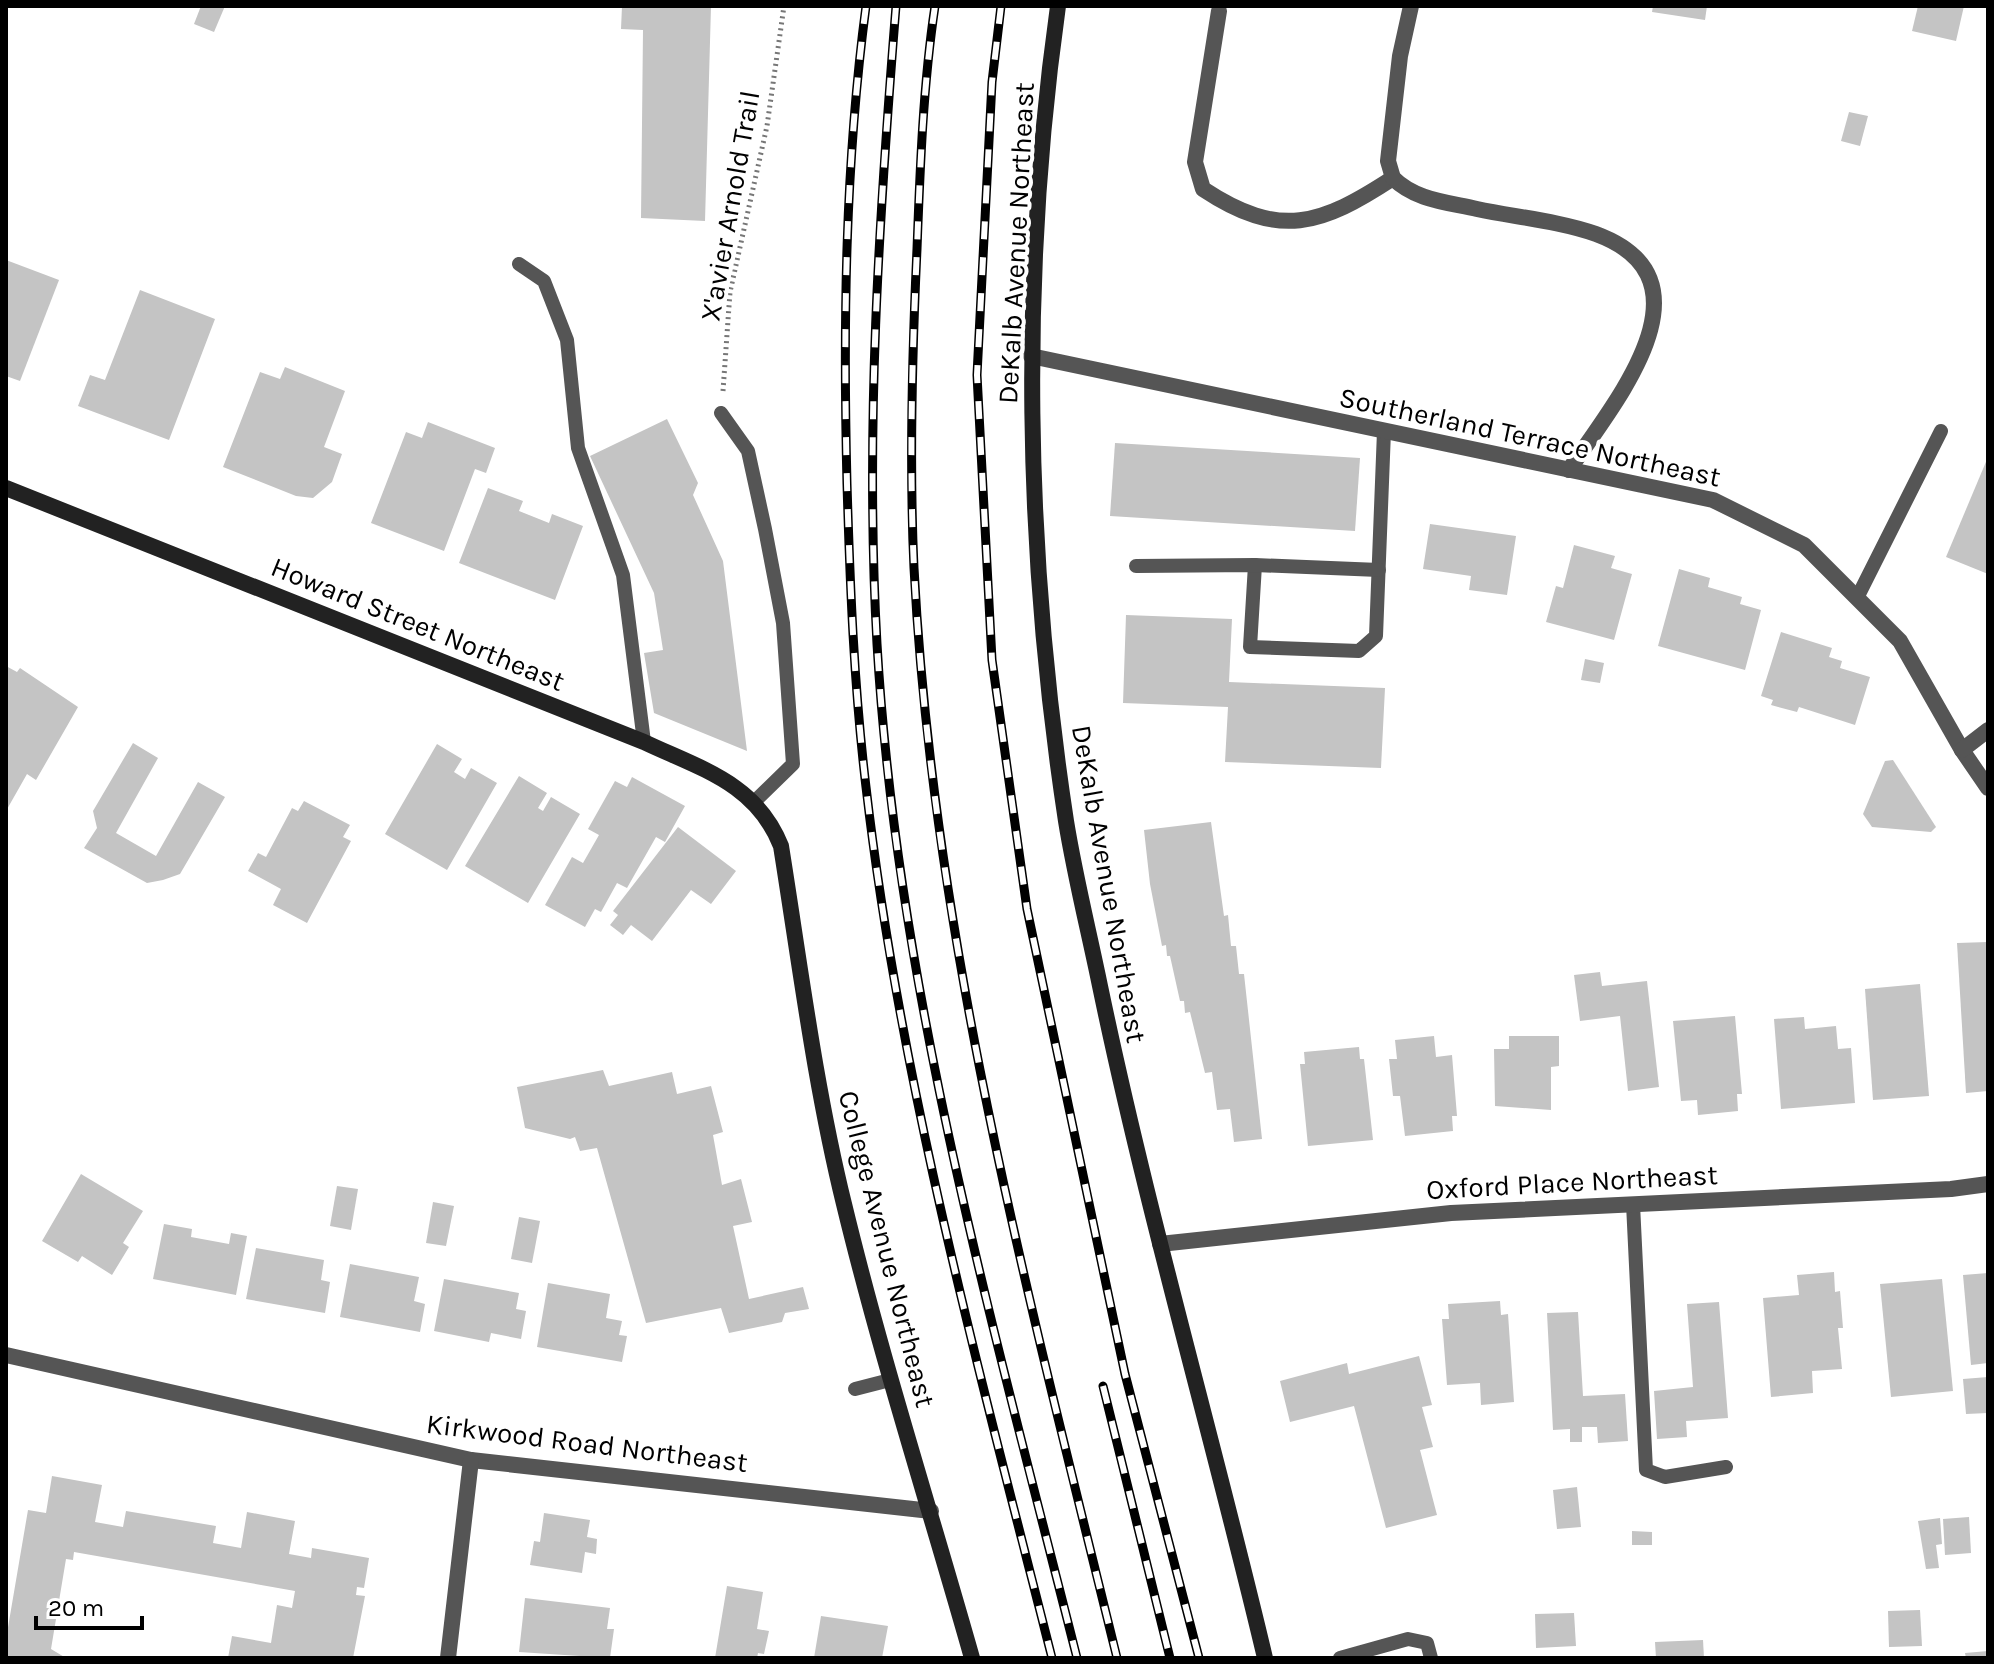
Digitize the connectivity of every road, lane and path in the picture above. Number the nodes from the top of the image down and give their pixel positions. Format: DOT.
graph roads {
  1 [pos="784,6"];
  2 [pos="1058,6"];
  3 [pos="1411,6"];
  4 [pos="1219,11"];
  5 [pos="1393,178"];
  6 [pos="519,264"];
  7 [pos="1031,356"];
  8 [pos="721,413"];
  9 [pos="1384,431"];
  10 [pos="1941,431"];
  11 [pos="1569,470"];
  12 [pos="6,488"];
  13 [pos="1255,565"];
  14 [pos="1136,566"];
  15 [pos="1379,570"];
  16 [pos="1857,598"];
  17 [pos="1988,730"];
  18 [pos="644,742"];
  19 [pos="1962,750"];
  20 [pos="1988,788"];
  21 [pos="755,801"];
  22 [pos="781,846"];
  23 [pos="1988,1184"];
  24 [pos="1633,1204"];
  25 [pos="1160,1244"];
  26 [pos="6,1355"];
  27 [pos="890,1380"];
  28 [pos="855,1389"];
  29 [pos="471,1460"];
  30 [pos="1726,1467"];
  31 [pos="931,1511"];
  32 [pos="448,1658"];
  33 [pos="972,1658"];
  34 [pos="1265,1658"];
  35 [pos="1340,1658"];
  36 [pos="1431,1658"];
  1 -- 8 [label="path, X'avier Arnold Trail"];
  2 -- 7 [label="street, DeKalb Avenue Northeast"];
  3 -- 5 [label="street"];
  4 -- 5 [label="street"];
  5 -- 11 [label="street"];
  6 -- 18 [label="lane"];
  7 -- 9 [label="street, Southerland Terrace Northeast"];
  7 -- 25 [label="street, DeKalb Avenue Northeast"];
  8 -- 21 [label="lane"];
  9 -- 11 [label="street, Southerland Terrace Northeast"];
  9 -- 15 [label="lane"];
  10 -- 16 [label="lane"];
  11 -- 16 [label="street, Southerland Terrace Northeast"];
  12 -- 18 [label="street, Howard Street Northeast"];
  13 -- 14 [label="lane"];
  13 -- 15 [label="lane"];
  13 -- 15 [label="lane"];
  16 -- 19 [label="street, Southerland Terrace Northeast"];
  17 -- 19 [label="street"];
  18 -- 21 [label="street, Howard Street Northeast"];
  19 -- 20 [label="street, Southerland Terrace Northeast"];
  21 -- 22 [label="street, Howard Street Northeast"];
  22 -- 27 [label="street, College Avenue Northeast"];
  23 -- 24 [label="street, Oxford Place Northeast"];
  24 -- 25 [label="street, Oxford Place Northeast"];
  24 -- 30 [label="lane"];
  25 -- 34 [label="street, DeKalb Avenue Northeast"];
  26 -- 29 [label="street, Kirkwood Road Northeast"];
  27 -- 28 [label="lane"];
  27 -- 31 [label="street, College Avenue Northeast"];
  29 -- 31 [label="street, Kirkwood Road Northeast"];
  29 -- 32 [label="street"];
  31 -- 33 [label="street, College Avenue Northeast"];
  35 -- 36 [label="lane"];
}
